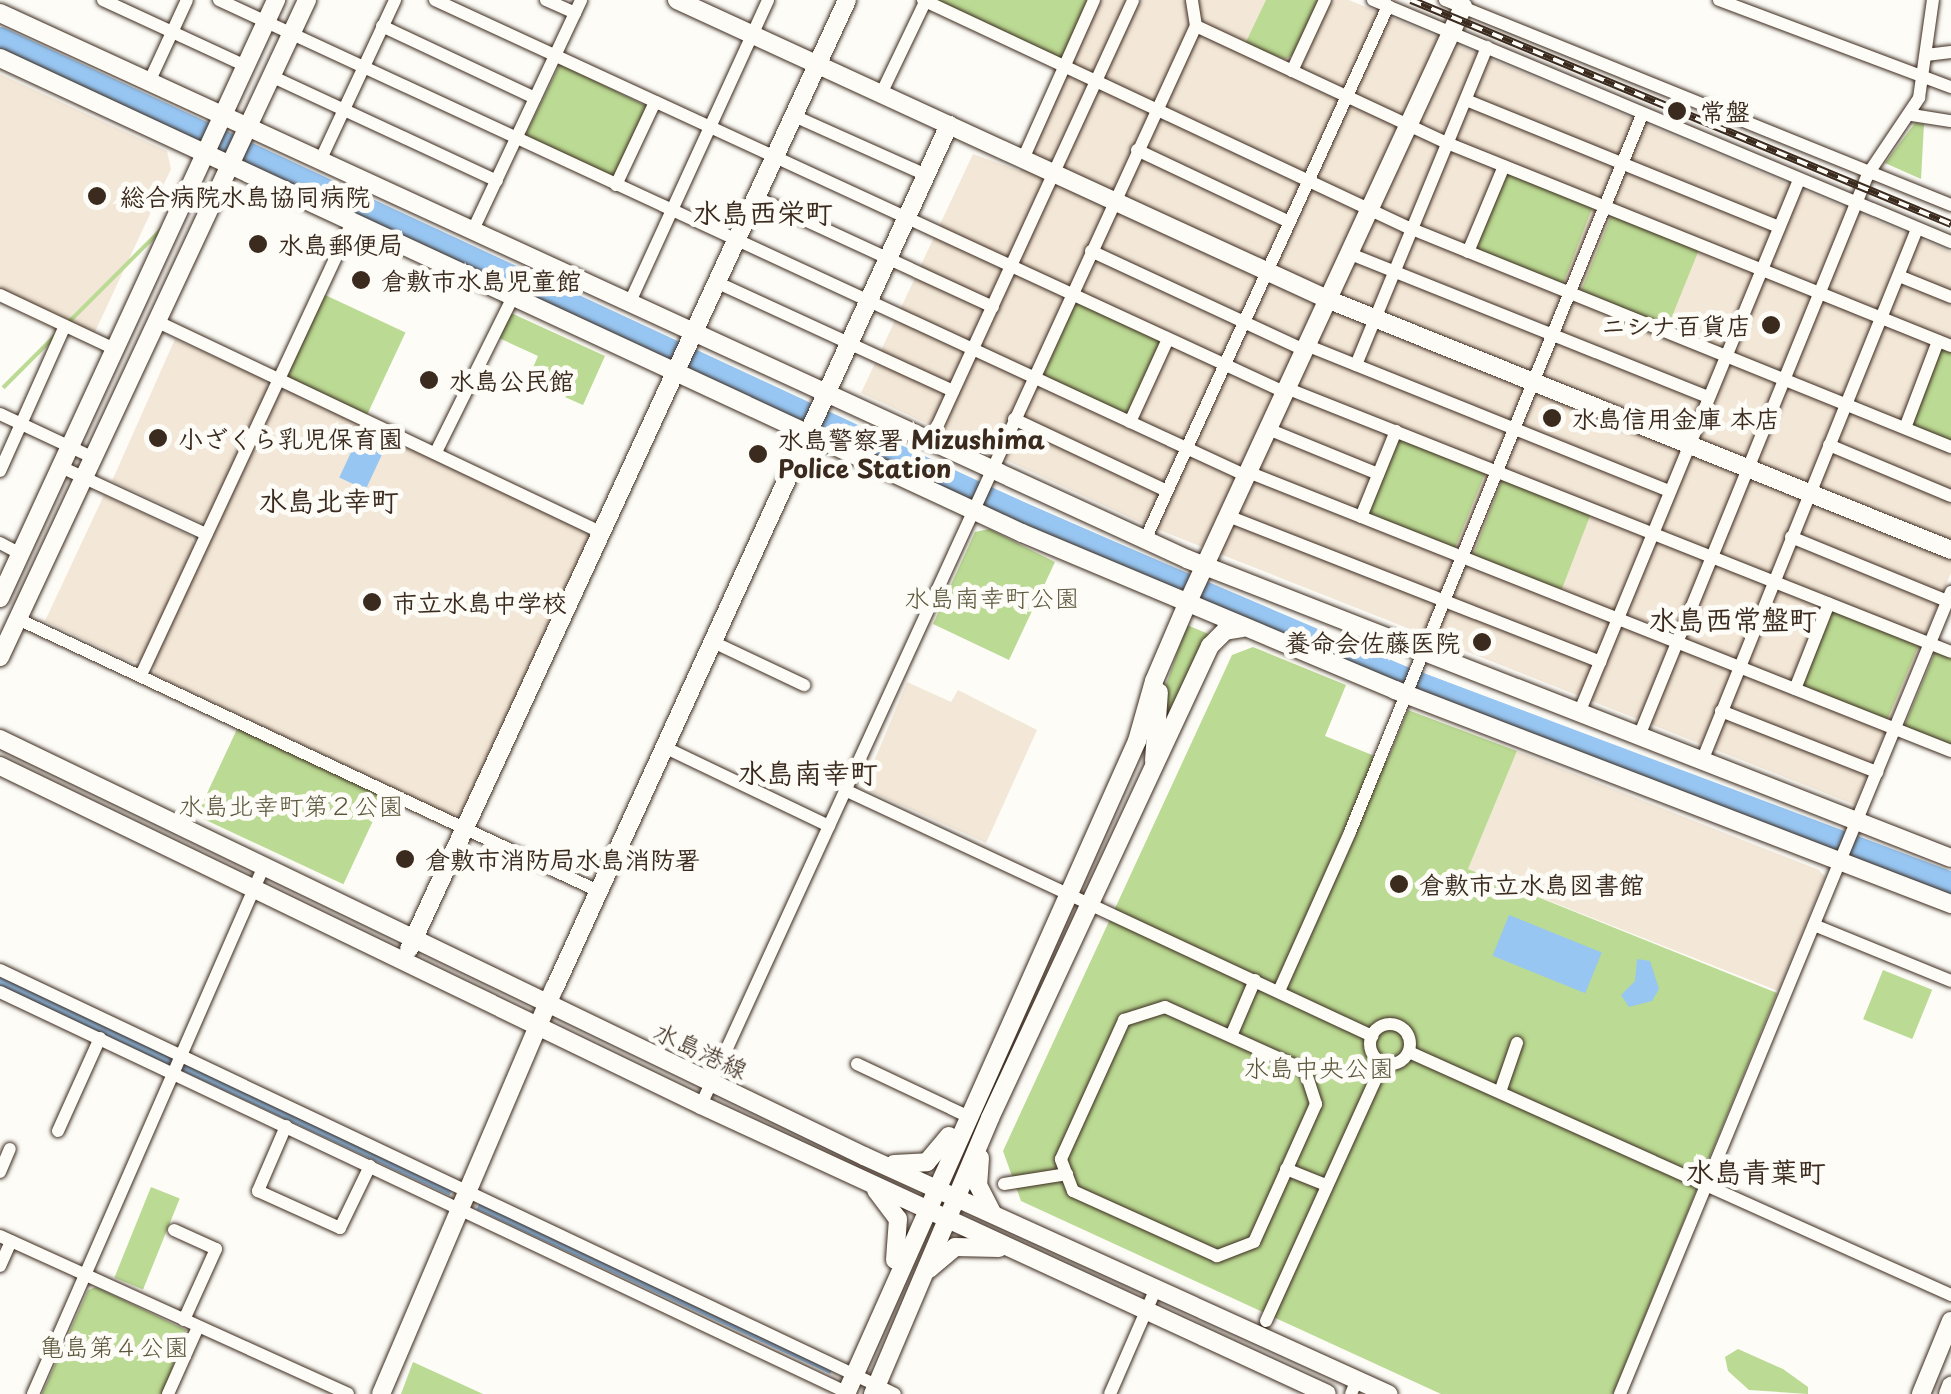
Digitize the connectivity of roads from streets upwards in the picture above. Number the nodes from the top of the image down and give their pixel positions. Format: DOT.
graph roads {
  1 [pos="103,0"];
  2 [pos="187,0"];
  3 [pos="220,0"];
  4 [pos="276,0"];
  5 [pos="307,0"];
  6 [pos="394,0"];
  7 [pos="436,0"];
  8 [pos="546,0"];
  9 [pos="677,0"];
  10 [pos="768,0"];
  11 [pos="846,0"];
  12 [pos="925,0"];
  13 [pos="1094,0"];
  14 [pos="1133,0"];
  15 [pos="1192,0"];
  16 [pos="1326,0"];
  17 [pos="1373,0"];
  18 [pos="1719,0"];
  19 [pos="1933,0"];
  20 [pos="1458,2"];
  21 [pos="578,6"];
  22 [pos="1388,6"];
  23 [pos="0,13"];
  24 [pos="266,22"];
  25 [pos="382,26"];
  26 [pos="1196,26"];
  27 [pos="172,32"];
  28 [pos="1451,32"];
  29 [pos="290,34"];
  30 [pos="752,34"];
  31 [pos="1486,48"];
  32 [pos="1951,52"];
  33 [pos="1926,55"];
  34 [pos="555,56"];
  35 [pos="0,58"];
  36 [pos="816,64"];
  37 [pos="246,66"];
  38 [pos="1064,67"];
  39 [pos="363,68"];
  40 [pos="1292,70"];
  41 [pos="271,76"];
  42 [pos="1924,78"];
  43 [pos="150,80"];
  44 [pos="1096,81"];
  45 [pos="1951,87"];
  46 [pos="882,94"];
  47 [pos="1347,96"];
  48 [pos="535,98"];
  49 [pos="1466,100"];
  50 [pos="655,102"];
  51 [pos="1157,109"];
  52 [pos="344,110"];
  53 [pos="1642,114"];
  54 [pos="792,115"];
  55 [pos="1912,115"];
  56 [pos="1951,121"];
  57 [pos="1408,124"];
  58 [pos="949,125"];
  59 [pos="710,126"];
  60 [pos="213,137"];
  61 [pos="516,138"];
  62 [pos="1447,143"];
  63 [pos="238,149"];
  64 [pos="1137,150"];
  65 [pos="773,156"];
  66 [pos="1023,158"];
  67 [pos="320,160"];
  68 [pos="1622,163"];
  69 [pos="1504,166"];
  70 [pos="1054,172"];
  71 [pos="1868,174"];
  72 [pos="926,175"];
  73 [pos="1309,179"];
  74 [pos="1799,180"];
  75 [pos="496,181"];
  76 [pos="616,185"];
  77 [pos="755,197"];
  78 [pos="1114,200"];
  79 [pos="1856,204"];
  80 [pos="1951,205"];
  81 [pos="1604,207"];
  82 [pos="1368,209"];
  83 [pos="671,211"];
  84 [pos="906,218"];
  85 [pos="1289,222"];
  86 [pos="351,224"];
  87 [pos="1779,227"];
  88 [pos="1412,229"];
  89 [pos="1917,229"];
  90 [pos="472,232"];
  91 [pos="735,240"];
  92 [pos="1951,242"];
  93 [pos="1091,251"];
  94 [pos="1468,252"];
  95 [pos="1348,254"];
  96 [pos="888,259"];
  97 [pos="1011,267"];
  98 [pos="1761,270"];
  99 [pos="1267,271"];
  100 [pos="1395,272"];
  101 [pos="1899,276"];
  102 [pos="716,282"];
  103 [pos="1569,292"];
  104 [pos="1071,294"];
  105 [pos="1820,294"];
  106 [pos="4,297"];
  107 [pos="1951,297"];
  108 [pos="512,298"];
  109 [pos="1327,299"];
  110 [pos="869,302"];
  111 [pos="629,304"];
  112 [pos="992,307"];
  113 [pos="0,314"];
  114 [pos="1882,318"];
  115 [pos="1376,319"];
  116 [pos="158,322"];
  117 [pos="1243,322"];
  118 [pos="65,326"];
  119 [pos="1551,336"];
  120 [pos="1168,339"];
  121 [pos="850,343"];
  122 [pos="1945,344"];
  123 [pos="1305,347"];
  124 [pos="115,350"];
  125 [pos="973,350"];
  126 [pos="682,355"];
  127 [pos="1726,356"];
  128 [pos="1224,364"];
  129 [pos="1356,365"];
  130 [pos="1033,377"];
  131 [pos="279,378"];
  132 [pos="1786,380"];
  133 [pos="1532,382"];
  134 [pos="1286,390"];
  135 [pos="954,391"];
  136 [pos="1708,398"];
  137 [pos="1847,404"];
  138 [pos="0,414"];
  139 [pos="817,416"];
  140 [pos="1014,419"];
  141 [pos="1130,422"];
  142 [pos="21,424"];
  143 [pos="1514,428"];
  144 [pos="1905,428"];
  145 [pos="1268,429"];
  146 [pos="1396,431"];
  147 [pos="930,442"];
  148 [pos="1689,444"];
  149 [pos="1829,446"];
  150 [pos="70,447"];
  151 [pos="1951,447"];
  152 [pos="1186,448"];
  153 [pos="436,452"];
  154 [pos="94,458"];
  155 [pos="61,467"];
  156 [pos="1750,468"];
  157 [pos="0,470"];
  158 [pos="1496,471"];
  159 [pos="1248,474"];
  160 [pos="1378,474"];
  161 [pos="988,476"];
  162 [pos="85,478"];
  163 [pos="1167,490"];
  164 [pos="1670,491"];
  165 [pos="1809,493"];
  166 [pos="1951,496"];
  167 [pos="974,506"];
  168 [pos="1228,516"];
  169 [pos="1360,517"];
  170 [pos="600,532"];
  171 [pos="206,534"];
  172 [pos="1653,534"];
  173 [pos="1791,537"];
  174 [pos="1146,540"];
  175 [pos="0,543"];
  176 [pos="1951,550"];
  177 [pos="21,554"];
  178 [pos="1461,558"];
  179 [pos="1713,558"];
  180 [pos="1773,581"];
  181 [pos="1196,586"];
  182 [pos="1949,596"];
  183 [pos="0,598"];
  184 [pos="1443,601"];
  185 [pos="1829,604"];
  186 [pos="18,619"];
  187 [pos="1618,619"];
  188 [pos="1242,628"];
  189 [pos="713,642"];
  190 [pos="1677,643"];
  191 [pos="1930,643"];
  192 [pos="1951,652"];
  193 [pos="1164,657"];
  194 [pos="0,658"];
  195 [pos="1419,661"];
  196 [pos="1600,662"];
  197 [pos="1738,666"];
  198 [pos="141,675"];
  199 [pos="804,685"];
  200 [pos="1795,689"];
  201 [pos="1407,690"];
  202 [pos="1722,710"];
  203 [pos="1579,713"];
  204 [pos="1895,728"];
  205 [pos="1639,736"];
  206 [pos="0,738"];
  207 [pos="664,747"];
  208 [pos="1951,751"];
  209 [pos="1702,761"];
  210 [pos="0,766"];
  211 [pos="1153,770"];
  212 [pos="1877,772"];
  213 [pos="845,790"];
  214 [pos="829,826"];
  215 [pos="1854,827"];
  216 [pos="464,828"];
  217 [pos="1843,855"];
  218 [pos="1951,858"];
  219 [pos="263,868"];
  220 [pos="254,889"];
  221 [pos="598,891"];
  222 [pos="1067,892"];
  223 [pos="1091,903"];
  224 [pos="1951,904"];
  225 [pos="1814,925"];
  226 [pos="413,940"];
  227 [pos="405,958"];
  228 [pos="0,970"];
  229 [pos="1255,980"];
  230 [pos="1951,981"];
  231 [pos="1279,991"];
  232 [pos="0,992"];
  233 [pos="547,1006"];
  234 [pos="539,1026"];
  235 [pos="1230,1036"];
  236 [pos="1372,1036"];
  237 [pos="100,1038"];
  238 [pos="1517,1043"];
  239 [pos="1409,1052"];
  240 [pos="1382,1063"];
  241 [pos="177,1064"];
  242 [pos="857,1064"];
  243 [pos="712,1082"];
  244 [pos="1500,1092"];
  245 [pos="701,1106"];
  246 [pos="966,1111"];
  247 [pos="990,1118"];
  248 [pos="306,1125"];
  249 [pos="286,1126"];
  250 [pos="58,1131"];
  251 [pos="10,1149"];
  252 [pos="864,1156"];
  253 [pos="370,1166"];
  254 [pos="1286,1168"];
  255 [pos="0,1172"];
  256 [pos="1067,1174"];
  257 [pos="856,1176"];
  258 [pos="1004,1184"];
  259 [pos="1326,1185"];
  260 [pos="934,1188"];
  261 [pos="1705,1189"];
  262 [pos="467,1190"];
  263 [pos="956,1198"];
  264 [pos="926,1207"];
  265 [pos="459,1208"];
  266 [pos="992,1214"];
  267 [pos="948,1216"];
  268 [pos="174,1230"];
  269 [pos="6,1238"];
  270 [pos="1024,1254"];
  271 [pos="0,1266"];
  272 [pos="85,1274"];
  273 [pos="920,1281"];
  274 [pos="1156,1288"];
  275 [pos="651,1289"];
  276 [pos="888,1295"];
  277 [pos="1951,1295"];
  278 [pos="1145,1311"];
  279 [pos="184,1320"];
  280 [pos="1266,1321"];
  281 [pos="1951,1321"];
  282 [pos="198,1327"];
  283 [pos="766,1343"];
  284 [pos="856,1374"];
  285 [pos="1951,1386"];
  286 [pos="1354,1387"];
  287 [pos="874,1389"];
  288 [pos="33,1394"];
  289 [pos="168,1394"];
  290 [pos="348,1394"];
  291 [pos="382,1394"];
  292 [pos="848,1394"];
  293 [pos="895,1394"];
  294 [pos="1110,1394"];
  295 [pos="1327,1394"];
  296 [pos="1388,1394"];
  297 [pos="1620,1394"];
  298 [pos="1921,1394"];
  299 [pos="1948,1394"];
  1 -- 27 [label="street"];
  2 -- 27 [label="street"];
  3 -- 24 [label="street"];
  4 -- 24 [label="street"];
  5 -- 29 [label="street"];
  6 -- 25 [label="street"];
  7 -- 34 [label="street"];
  8 -- 21 [label="street"];
  9 -- 30 [label="street"];
  10 -- 30 [label="street"];
  11 -- 36 [label="street"];
  12 -- 38 [label="street"];
  12 -- 46 [label="street"];
  13 -- 38 [label="street"];
  14 -- 44 [label="street"];
  15 -- 26 [label="street"];
  16 -- 40 [label="street"];
  17 -- 22 [label="street"];
  18 -- 42 [label="street"];
  19 -- 33 [label="street"];
  20 -- 28 [label="street"];
  20 -- 71 [label="street"];
  21 -- 34 [label="street"];
  22 -- 28 [label="street"];
  22 -- 47 [label="street"];
  23 -- 43 [label="street"];
  24 -- 29 [label="street"];
  24 -- 37 [label="street"];
  25 -- 39 [label="street"];
  25 -- 48 [label="street"];
  26 -- 40 [label="street"];
  26 -- 51 [label="street"];
  27 -- 37 [label="street"];
  27 -- 43 [label="street"];
  28 -- 31 [label="street"];
  28 -- 57 [label="street"];
  29 -- 39 [label="street"];
  29 -- 41 [label="street"];
  30 -- 36 [label="street"];
  30 -- 59 [label="street"];
  31 -- 49 [label="street"];
  31 -- 53 [label="street"];
  32 -- 33 [label="street"];
  33 -- 42 [label="street"];
  34 -- 48 [label="street"];
  34 -- 50 [label="street"];
  35 -- 60 [label="street"];
  36 -- 46 [label="street"];
  36 -- 54 [label="street"];
  37 -- 60 [label="street"];
  38 -- 44 [label="street"];
  38 -- 66 [label="street"];
  39 -- 52 [label="street"];
  39 -- 61 [label="street"];
  40 -- 47 [label="street"];
  41 -- 52 [label="street"];
  41 -- 63 [label="street"];
  42 -- 45 [label="street"];
  42 -- 55 [label="street"];
  43 -- 60 [label="street"];
  44 -- 51 [label="street"];
  44 -- 70 [label="street"];
  46 -- 58 [label="street"];
  47 -- 57 [label="street"];
  47 -- 73 [label="street"];
  48 -- 61 [label="street"];
  49 -- 62 [label="street"];
  49 -- 68 [label="street"];
  50 -- 59 [label="street"];
  50 -- 76 [label="street"];
  51 -- 64 [label="street"];
  51 -- 73 [label="street"];
  52 -- 67 [label="street"];
  52 -- 75 [label="street"];
  53 -- 68 [label="street"];
  53 -- 74 [label="street"];
  54 -- 65 [label="street"];
  54 -- 72 [label="street"];
  55 -- 56 [label="street"];
  55 -- 71 [label="street"];
  57 -- 62 [label="street"];
  57 -- 82 [label="street"];
  58 -- 66 [label="street"];
  58 -- 72 [label="street"];
  59 -- 65 [label="street"];
  59 -- 83 [label="street"];
  60 -- 63 [label="street"];
  60 -- 63 [label="street"];
  60 -- 124 [label="street"];
  61 -- 75 [label="street"];
  61 -- 76 [label="street"];
  62 -- 69 [label="street"];
  62 -- 88 [label="street"];
  63 -- 67 [label="street"];
  63 -- 86 [label="street"];
  63 -- 116 [label="street"];
  64 -- 78 [label="street"];
  64 -- 85 [label="street"];
  65 -- 77 [label="street"];
  65 -- 84 [label="street"];
  66 -- 70 [label="street"];
  67 -- 90 [label="street"];
  68 -- 81 [label="street"];
  68 -- 87 [label="street"];
  69 -- 81 [label="street"];
  69 -- 94 [label="street"];
  70 -- 78 [label="street"];
  70 -- 97 [label="street"];
  71 -- 79 [label="street"];
  71 -- 80 [label="street"];
  72 -- 84 [label="street"];
  73 -- 82 [label="street"];
  73 -- 85 [label="street"];
  74 -- 79 [label="street"];
  74 -- 87 [label="street"];
  75 -- 90 [label="street"];
  76 -- 83 [label="street"];
  77 -- 91 [label="street"];
  77 -- 96 [label="street"];
  78 -- 93 [label="street"];
  78 -- 99 [label="street"];
  79 -- 89 [label="street"];
  79 -- 105 [label="street"];
  81 -- 98 [label="street"];
  81 -- 103 [label="street"];
  82 -- 88 [label="street"];
  82 -- 95 [label="street"];
  83 -- 91 [label="street"];
  83 -- 111 [label="street"];
  84 -- 96 [label="street"];
  84 -- 97 [label="street"];
  85 -- 99 [label="street"];
  86 -- 108 [label="street"];
  86 -- 131 [label="street"];
  87 -- 98 [label="street"];
  88 -- 94 [label="street"];
  88 -- 100 [label="street"];
  89 -- 92 [label="street"];
  89 -- 101 [label="street"];
  90 -- 111 [label="street"];
  91 -- 102 [label="street"];
  91 -- 110 [label="street"];
  93 -- 104 [label="street"];
  93 -- 117 [label="street"];
  94 -- 103 [label="street"];
  95 -- 100 [label="street"];
  95 -- 109 [label="street"];
  96 -- 110 [label="street"];
  96 -- 112 [label="street"];
  97 -- 104 [label="street"];
  97 -- 112 [label="street"];
  98 -- 105 [label="street"];
  98 -- 127 [label="street"];
  99 -- 109 [label="street"];
  99 -- 117 [label="street"];
  100 -- 115 [label="street"];
  100 -- 119 [label="street"];
  101 -- 107 [label="street"];
  101 -- 114 [label="street"];
  102 -- 121 [label="street"];
  102 -- 126 [label="street"];
  103 -- 119 [label="street"];
  103 -- 127 [label="street"];
  104 -- 120 [label="street"];
  104 -- 130 [label="street"];
  105 -- 114 [label="street"];
  105 -- 132 [label="street"];
  106 -- 113 [label="street"];
  106 -- 118 [label="street"];
  108 -- 126 [label="street"];
  108 -- 153 [label="street"];
  109 -- 115 [label="street"];
  109 -- 123 [label="street"];
  110 -- 121 [label="street"];
  110 -- 125 [label="street"];
  111 -- 126 [label="street"];
  112 -- 125 [label="street"];
  114 -- 122 [label="street"];
  114 -- 137 [label="street"];
  115 -- 129 [label="street"];
  115 -- 133 [label="street"];
  116 -- 131 [label="street"];
  116 -- 154 [label="street"];
  117 -- 123 [label="street"];
  117 -- 128 [label="street"];
  118 -- 124 [label="street"];
  118 -- 142 [label="street"];
  119 -- 133 [label="street"];
  119 -- 136 [label="street"];
  120 -- 128 [label="street"];
  120 -- 141 [label="street"];
  121 -- 135 [label="street"];
  121 -- 139 [label="street"];
  122 -- 144 [label="street"];
  123 -- 129 [label="street"];
  123 -- 134 [label="street"];
  124 -- 150 [label="street"];
  125 -- 130 [label="street"];
  125 -- 135 [label="street"];
  126 -- 139 [label="street"];
  126 -- 139 [label="street"];
  126 -- 170 [label="street"];
  127 -- 132 [label="street"];
  127 -- 136 [label="street"];
  128 -- 134 [label="street"];
  128 -- 152 [label="street"];
  129 -- 143 [label="street"];
  130 -- 140 [label="street"];
  130 -- 141 [label="street"];
  131 -- 153 [label="street"];
  131 -- 171 [label="street"];
  132 -- 137 [label="street"];
  132 -- 156 [label="street"];
  133 -- 143 [label="street"];
  133 -- 148 [label="street"];
  134 -- 145 [label="street"];
  134 -- 146 [label="street"];
  135 -- 147 [label="street"];
  136 -- 148 [label="street"];
  137 -- 144 [label="street"];
  137 -- 149 [label="street"];
  138 -- 142 [label="street"];
  139 -- 147 [label="street"];
  139 -- 167 [label="street"];
  139 -- 189 [label="street"];
  140 -- 161 [label="street"];
  140 -- 163 [label="street"];
  141 -- 152 [label="street"];
  142 -- 150 [label="street"];
  142 -- 157 [label="street"];
  143 -- 158 [label="street"];
  143 -- 164 [label="street"];
  144 -- 151 [label="street"];
  145 -- 159 [label="street"];
  145 -- 160 [label="street"];
  146 -- 158 [label="street"];
  146 -- 160 [label="street"];
  147 -- 161 [label="street"];
  148 -- 156 [label="street"];
  148 -- 164 [label="street"];
  149 -- 165 [label="street"];
  149 -- 166 [label="street"];
  150 -- 154 [label="street"];
  150 -- 155 [label="street"];
  152 -- 159 [label="street"];
  152 -- 163 [label="street"];
  153 -- 170 [label="street"];
  154 -- 162 [label="street"];
  155 -- 162 [label="street"];
  155 -- 177 [label="street"];
  156 -- 165 [label="street"];
  156 -- 179 [label="street"];
  158 -- 172 [label="street"];
  158 -- 178 [label="street"];
  159 -- 168 [label="street"];
  159 -- 169 [label="street"];
  160 -- 169 [label="street"];
  161 -- 167 [label="street"];
  161 -- 174 [label="street"];
  162 -- 171 [label="street"];
  162 -- 186 [label="street"];
  163 -- 174 [label="street"];
  164 -- 172 [label="street"];
  165 -- 173 [label="street"];
  165 -- 176 [label="street"];
  167 -- 181 [label="street"];
  167 -- 213 [label="street"];
  168 -- 181 [label="street"];
  168 -- 184 [label="street"];
  169 -- 178 [label="street"];
  170 -- 216 [label="street"];
  171 -- 198 [label="street"];
  172 -- 179 [label="street"];
  172 -- 187 [label="street"];
  173 -- 180 [label="street"];
  173 -- 182 [label="street"];
  174 -- 181 [label="street"];
  175 -- 177 [label="street"];
  177 -- 183 [label="street"];
  178 -- 184 [label="street"];
  178 -- 187 [label="street"];
  179 -- 180 [label="street"];
  179 -- 190 [label="street"];
  180 -- 185 [label="street"];
  180 -- 197 [label="street"];
  181 -- 188 [label="street"];
  181 -- 193 [label="street"];
  181 -- 195 [label="street"];
  182 -- 191 [label="street"];
  184 -- 195 [label="street"];
  184 -- 196 [label="street"];
  185 -- 191 [label="street"];
  185 -- 200 [label="street"];
  186 -- 194 [label="street"];
  186 -- 198 [label="street"];
  187 -- 190 [label="street"];
  187 -- 196 [label="street"];
  188 -- 201 [label="street"];
  188 -- 211 [label="street"];
  189 -- 199 [label="street"];
  189 -- 207 [label="street"];
  190 -- 197 [label="street"];
  190 -- 205 [label="street"];
  191 -- 192 [label="street"];
  191 -- 204 [label="street"];
  193 -- 211 [label="street"];
  193 -- 222 [label="street"];
  195 -- 201 [label="street"];
  195 -- 203 [label="street"];
  196 -- 203 [label="street"];
  197 -- 200 [label="street"];
  197 -- 202 [label="street"];
  198 -- 216 [label="street"];
  200 -- 204 [label="street"];
  201 -- 217 [label="street"];
  201 -- 231 [label="street"];
  202 -- 209 [label="street"];
  202 -- 212 [label="street"];
  203 -- 205 [label="street"];
  204 -- 208 [label="street"];
  204 -- 212 [label="street"];
  205 -- 209 [label="street"];
  206 -- 219 [label="street, 水島港線"];
  207 -- 214 [label="street"];
  207 -- 221 [label="street"];
  209 -- 215 [label="street"];
  210 -- 220 [label="street, 水島港線"];
  211 -- 223 [label="street"];
  212 -- 215 [label="street"];
  213 -- 214 [label="street"];
  213 -- 222 [label="street"];
  214 -- 243 [label="street"];
  215 -- 217 [label="street"];
  215 -- 218 [label="street"];
  216 -- 221 [label="street"];
  216 -- 226 [label="street"];
  217 -- 224 [label="street"];
  217 -- 225 [label="street"];
  219 -- 220 [label="street"];
  219 -- 226 [label="street, 水島港線"];
  220 -- 227 [label="street, 水島港線"];
  220 -- 241 [label="street"];
  221 -- 233 [label="street"];
  222 -- 223 [label="street"];
  222 -- 246 [label="street"];
  223 -- 229 [label="street"];
  223 -- 247 [label="street"];
  225 -- 230 [label="street"];
  225 -- 261 [label="street"];
  226 -- 227 [label="street"];
  226 -- 233 [label="street, 水島港線"];
  227 -- 234 [label="street, 水島港線"];
  228 -- 241 [label="street"];
  229 -- 231 [label="street"];
  229 -- 235 [label="street"];
  231 -- 236 [label="street"];
  232 -- 237 [label="street"];
  233 -- 234 [label="street"];
  233 -- 243 [label="street, 水島港線"];
  234 -- 245 [label="street, 水島港線"];
  234 -- 262 [label="street"];
  235 -- 254 [label="street"];
  235 -- 256 [label="street"];
  236 -- 239 [label="street"];
  236 -- 240 [label="street"];
  237 -- 241 [label="street"];
  237 -- 250 [label="street"];
  238 -- 244 [label="street"];
  239 -- 240 [label="street"];
  239 -- 244 [label="street"];
  240 -- 259 [label="street"];
  241 -- 248 [label="street"];
  241 -- 249 [label="street"];
  241 -- 272 [label="street"];
  242 -- 246 [label="street"];
  243 -- 245 [label="street"];
  243 -- 252 [label="street, 水島港線"];
  244 -- 261 [label="street"];
  245 -- 257 [label="street, 水島港線"];
  246 -- 252 [label="street"];
  246 -- 260 [label="street"];
  247 -- 263 [label="street"];
  247 -- 266 [label="street"];
  248 -- 249 [label="street"];
  248 -- 253 [label="street"];
  248 -- 262 [label="street"];
  249 -- 253 [label="street"];
  251 -- 255 [label="street"];
  252 -- 260 [label="street, 水島港線"];
  253 -- 265 [label="street"];
  254 -- 256 [label="street"];
  254 -- 259 [label="street"];
  256 -- 258 [label="street"];
  257 -- 264 [label="street, 水島港線"];
  257 -- 276 [label="street"];
  259 -- 280 [label="street"];
  260 -- 263 [label="street, 水島港線"];
  260 -- 264 [label="street"];
  261 -- 277 [label="street"];
  261 -- 297 [label="street"];
  262 -- 265 [label="street"];
  262 -- 275 [label="street"];
  263 -- 266 [label="street, 水島港線"];
  263 -- 267 [label="street"];
  264 -- 267 [label="street, 水島港線"];
  264 -- 276 [label="street"];
  265 -- 275 [label="street"];
  265 -- 291 [label="street"];
  266 -- 274 [label="street, 水島港線"];
  267 -- 270 [label="street, 水島港線"];
  267 -- 273 [label="street"];
  268 -- 279 [label="street"];
  269 -- 271 [label="street"];
  269 -- 272 [label="street"];
  270 -- 273 [label="street"];
  270 -- 278 [label="street, 水島港線"];
  272 -- 279 [label="street"];
  272 -- 288 [label="street"];
  273 -- 287 [label="street"];
  274 -- 278 [label="street"];
  274 -- 286 [label="street, 水島港線"];
  275 -- 283 [label="street"];
  276 -- 284 [label="street"];
  278 -- 294 [label="street"];
  278 -- 295 [label="street, 水島港線"];
  279 -- 282 [label="street"];
  281 -- 298 [label="street"];
  282 -- 289 [label="street"];
  282 -- 290 [label="street"];
  283 -- 284 [label="street"];
  283 -- 292 [label="street"];
  284 -- 287 [label="street"];
  284 -- 292 [label="street"];
  285 -- 299 [label="street"];
  286 -- 296 [label="street, 水島港線"];
  287 -- 293 [label="street"];
}
